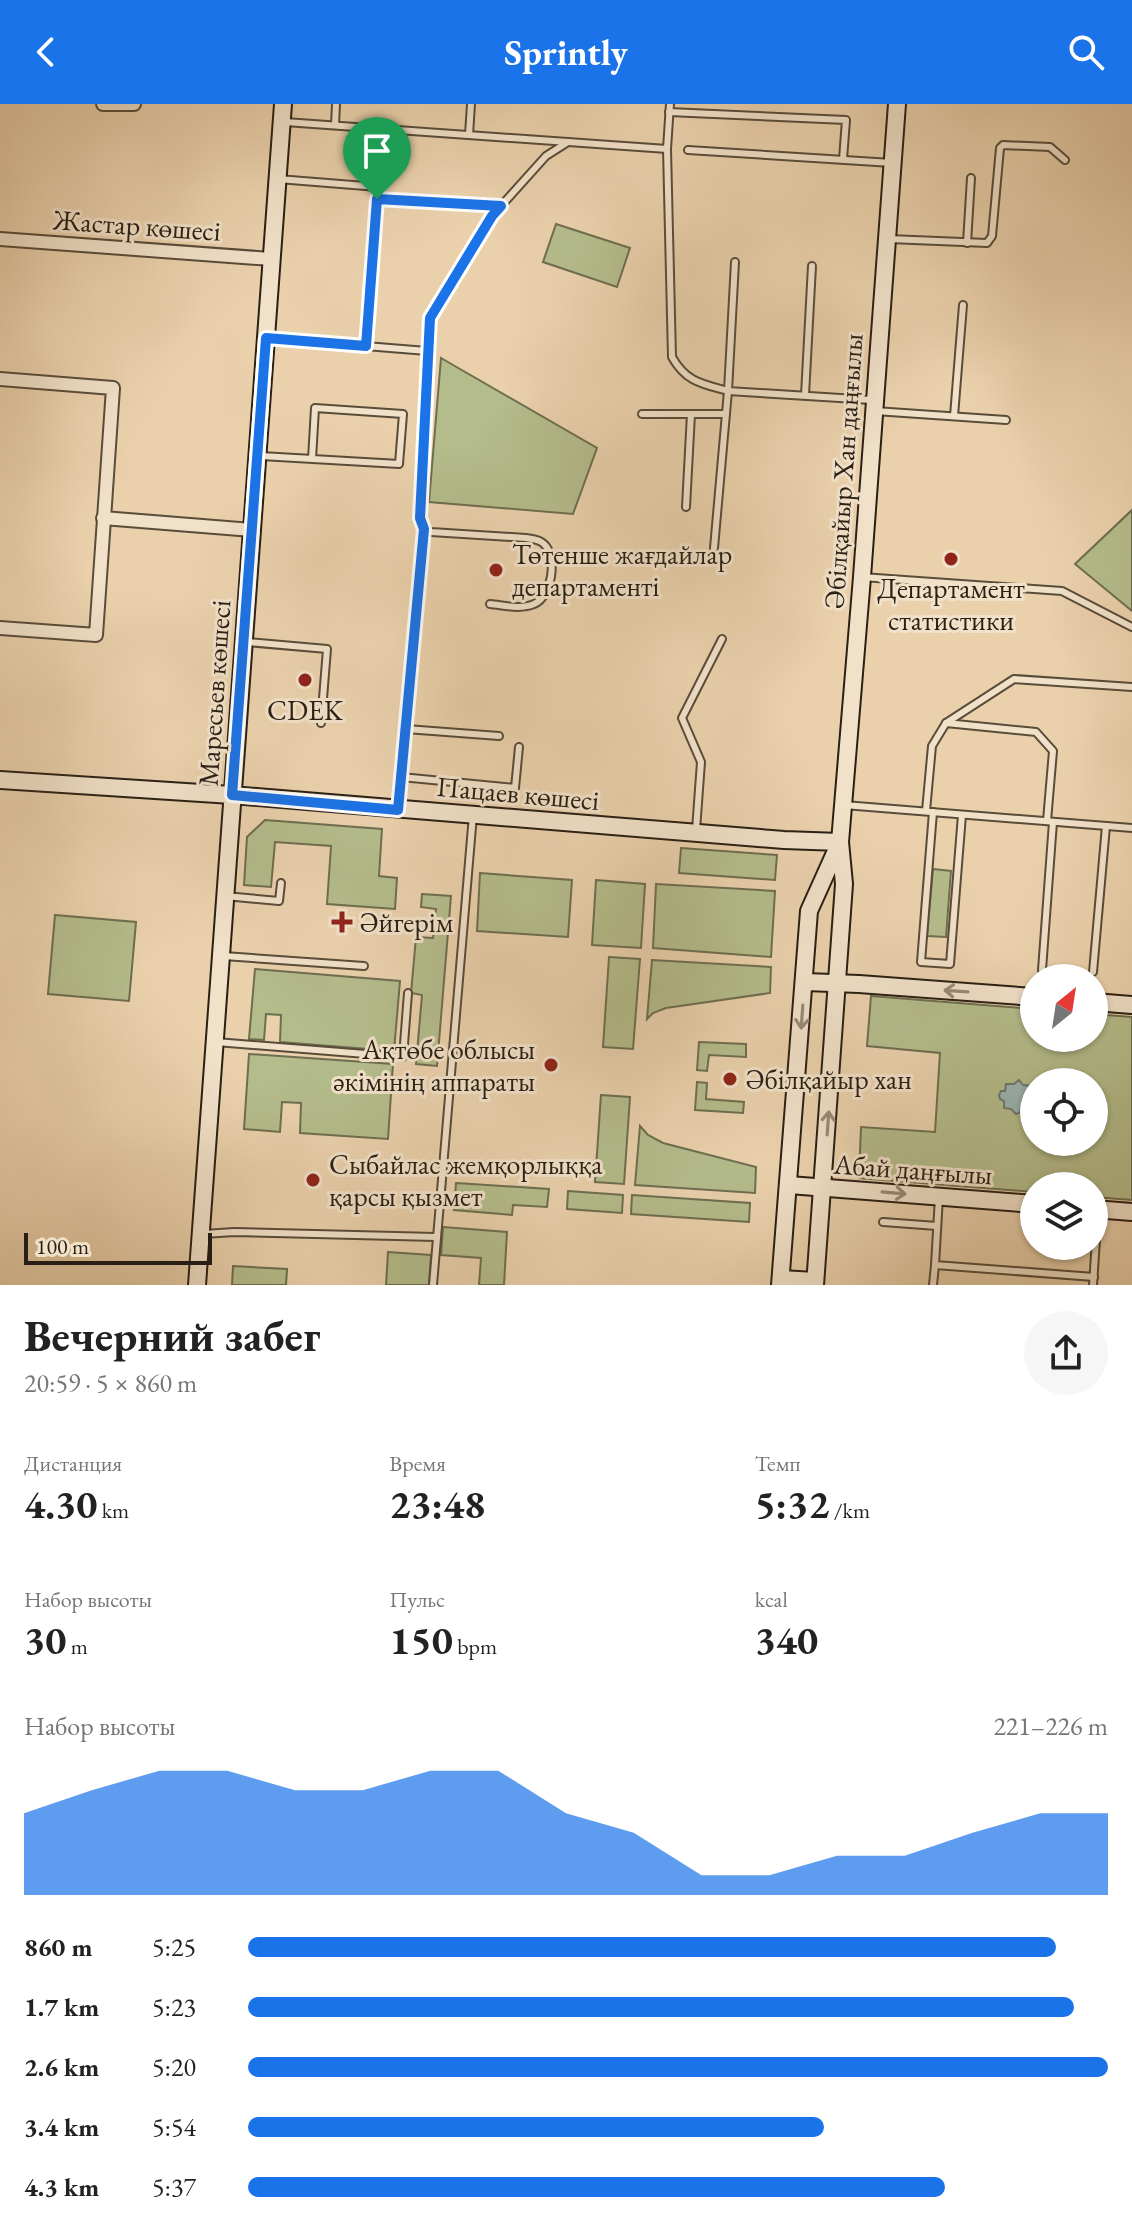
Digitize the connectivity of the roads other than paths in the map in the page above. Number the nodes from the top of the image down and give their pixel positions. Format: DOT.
graph roads {
  1 [pos="103,104"];
  2 [pos="134,104"];
  3 [pos="283,104"];
  4 [pos="336,104"];
  5 [pos="471,104"];
  6 [pos="897,104"];
  7 [pos="670,108"];
  8 [pos="281,122"];
  9 [pos="335,125"];
  10 [pos="469,135"];
  11 [pos="568,142"];
  12 [pos="667,149"];
  13 [pos="688,150"];
  14 [pos="843,159"];
  15 [pos="1065,160"];
  16 [pos="892,163"];
  17 [pos="971,178"];
  18 [pos="277,179"];
  19 [pos="377,199"];
  20 [pos="501,206"];
  21 [pos="0,239"];
  22 [pos="885,239"];
  23 [pos="967,243"];
  24 [pos="271,259"];
  25 [pos="735,262"];
  26 [pos="812,266"];
  27 [pos="963,305"];
  28 [pos="266,338"];
  29 [pos="366,346"];
  30 [pos="427,351"];
  31 [pos="0,379"];
  32 [pos="728,391"];
  33 [pos="805,395"];
  34 [pos="875,406"];
  35 [pos="642,414"];
  36 [pos="691,414"];
  37 [pos="726,414"];
  38 [pos="954,416"];
  39 [pos="1006,420"];
  40 [pos="257,456"];
  41 [pos="312,459"];
  42 [pos="686,507"];
  43 [pos="103,518"];
  44 [pos="424,529"];
  45 [pos="252,530"];
  46 [pos="714,548"];
  47 [pos="862,577"];
  48 [pos="490,604"];
  49 [pos="1132,627"];
  50 [pos="0,628"];
  51 [pos="722,639"];
  52 [pos="243,641"];
  53 [pos="1132,687"];
  54 [pos="321,723"];
  55 [pos="946,723"];
  56 [pos="406,729"];
  57 [pos="499,736"];
  58 [pos="519,747"];
  59 [pos="401,777"];
  60 [pos="0,780"];
  61 [pos="232,795"];
  62 [pos="844,805"];
  63 [pos="398,810"];
  64 [pos="930,812"];
  65 [pos="473,815"];
  66 [pos="962,815"];
  67 [pos="1050,822"];
  68 [pos="1106,826"];
  69 [pos="1132,828"];
  70 [pos="696,833"];
  71 [pos="840,842"];
  72 [pos="281,883"];
  73 [pos="224,896"];
  74 [pos="220,956"];
  75 [pos="1042,964"];
  76 [pos="1094,964"];
  77 [pos="364,966"];
  78 [pos="805,982"];
  79 [pos="838,984"];
  80 [pos="408,993"];
  81 [pos="1020,996"];
  82 [pos="1108,1003"];
  83 [pos="1132,1005"];
  84 [pos="213,1041"];
  85 [pos="789,1185"];
  86 [pos="823,1188"];
  87 [pos="939,1197"];
  88 [pos="1020,1203"];
  89 [pos="1108,1210"];
  90 [pos="1132,1212"];
  91 [pos="883,1222"];
  92 [pos="937,1226"];
  93 [pos="200,1234"];
  94 [pos="436,1237"];
  95 [pos="1094,1260"];
  96 [pos="935,1265"];
  97 [pos="1093,1281"];
  98 [pos="780,1282"];
  99 [pos="815,1283"];
  100 [pos="197,1285"];
  101 [pos="433,1285"];
  102 [pos="933,1285"];
  1 -- 2 [label="street"];
  3 -- 8 [label="main road, Маресьев көшесі"];
  4 -- 9 [label="lane"];
  5 -- 10 [label="lane"];
  6 -- 16 [label="main road, Әбілқайыр Хан даңғылы"];
  7 -- 12 [label="lane"];
  7 -- 14 [label="lane"];
  8 -- 9 [label="lane"];
  8 -- 18 [label="main road, Маресьев көшесі"];
  9 -- 10 [label="lane"];
  10 -- 11 [label="lane"];
  11 -- 12 [label="lane"];
  11 -- 20 [label="lane"];
  12 -- 32 [label="lane"];
  13 -- 14 [label="lane"];
  14 -- 16 [label="lane"];
  15 -- 23 [label="lane"];
  16 -- 22 [label="main road, Әбілқайыр Хан даңғылы"];
  17 -- 23 [label="lane"];
  18 -- 19 [label="lane"];
  18 -- 24 [label="main road, Маресьев көшесі"];
  19 -- 20 [label="lane"];
  19 -- 29 [label="lane"];
  20 -- 30 [label="lane"];
  21 -- 24 [label="street, Жастар көшесі"];
  22 -- 23 [label="lane"];
  22 -- 34 [label="main road, Әбілқайыр Хан даңғылы"];
  24 -- 28 [label="main road, Маресьев көшесі"];
  25 -- 32 [label="lane"];
  26 -- 33 [label="lane"];
  27 -- 38 [label="lane"];
  28 -- 29 [label="lane"];
  28 -- 40 [label="main road, Маресьев көшесі"];
  29 -- 30 [label="lane"];
  30 -- 44 [label="lane"];
  31 -- 43 [label="street"];
  32 -- 33 [label="lane"];
  32 -- 37 [label="lane"];
  33 -- 34 [label="lane"];
  34 -- 38 [label="lane"];
  34 -- 47 [label="main road, Әбілқайыр Хан даңғылы"];
  35 -- 36 [label="lane"];
  36 -- 37 [label="lane"];
  36 -- 42 [label="lane"];
  37 -- 46 [label="lane"];
  38 -- 39 [label="lane"];
  40 -- 41 [label="lane"];
  40 -- 45 [label="main road, Маресьев көшесі"];
  41 -- 41 [label="lane"];
  43 -- 45 [label="street"];
  43 -- 50 [label="street"];
  44 -- 48 [label="lane"];
  44 -- 56 [label="lane"];
  45 -- 52 [label="main road, Маресьев көшесі"];
  47 -- 49 [label="lane"];
  47 -- 62 [label="main road, Әбілқайыр Хан даңғылы"];
  51 -- 70 [label="lane"];
  52 -- 54 [label="lane"];
  52 -- 61 [label="main road, Маресьев көшесі"];
  53 -- 55 [label="lane"];
  55 -- 64 [label="lane"];
  55 -- 67 [label="lane"];
  56 -- 57 [label="lane"];
  56 -- 59 [label="lane"];
  58 -- 59 [label="lane"];
  59 -- 63 [label="lane"];
  60 -- 61 [label="main road, Пацаев көшесі"];
  61 -- 63 [label="main road, Пацаев көшесі"];
  61 -- 73 [label="main road, Маресьев көшесі"];
  62 -- 64 [label="lane"];
  62 -- 71 [label="main road, Әбілқайыр Хан даңғылы"];
  63 -- 65 [label="main road, Пацаев көшесі"];
  64 -- 66 [label="lane"];
  64 -- 66 [label="lane"];
  65 -- 70 [label="main road, Пацаев көшесі"];
  65 -- 94 [label="lane"];
  66 -- 67 [label="lane"];
  67 -- 68 [label="lane"];
  67 -- 75 [label="lane"];
  68 -- 69 [label="lane"];
  68 -- 76 [label="lane"];
  70 -- 71 [label="main road, Пацаев көшесі"];
  71 -- 78 [label="main road, Әбілқайыр Хан даңғылы"];
  71 -- 79 [label="main road, Әбілқайыр Хан даңғылы"];
  72 -- 73 [label="lane"];
  73 -- 74 [label="main road, Маресьев көшесі"];
  74 -- 77 [label="lane"];
  74 -- 84 [label="main road, Маресьев көшесі"];
  78 -- 79 [label="main road"];
  78 -- 85 [label="main road, Әбілқайыр Хан даңғылы, one-way"];
  81 -- 79 [label="main road, one-way"];
  86 -- 79 [label="main road, Әбілқайыр Хан даңғылы, one-way"];
  80 -- 84 [label="lane"];
  82 -- 83 [label="main road"];
  84 -- 93 [label="main road, Маресьев көшесі"];
  85 -- 86 [label="main road, Абай даңғылы"];
  85 -- 98 [label="main road, Әбілқайыр Хан даңғылы"];
  86 -- 87 [label="main road, Абай даңғылы, one-way"];
  86 -- 99 [label="main road, Әбілқайыр Хан даңғылы"];
  87 -- 88 [label="main road, Абай даңғылы"];
  87 -- 92 [label="lane"];
  89 -- 90 [label="main road"];
  91 -- 92 [label="lane"];
  92 -- 96 [label="lane"];
  93 -- 94 [label="lane"];
  93 -- 100 [label="main road, Маресьев көшесі"];
  94 -- 101 [label="lane"];
  95 -- 97 [label="lane"];
  96 -- 97 [label="lane"];
  96 -- 102 [label="lane"];
  98 -- 99 [label="main road"];
}
